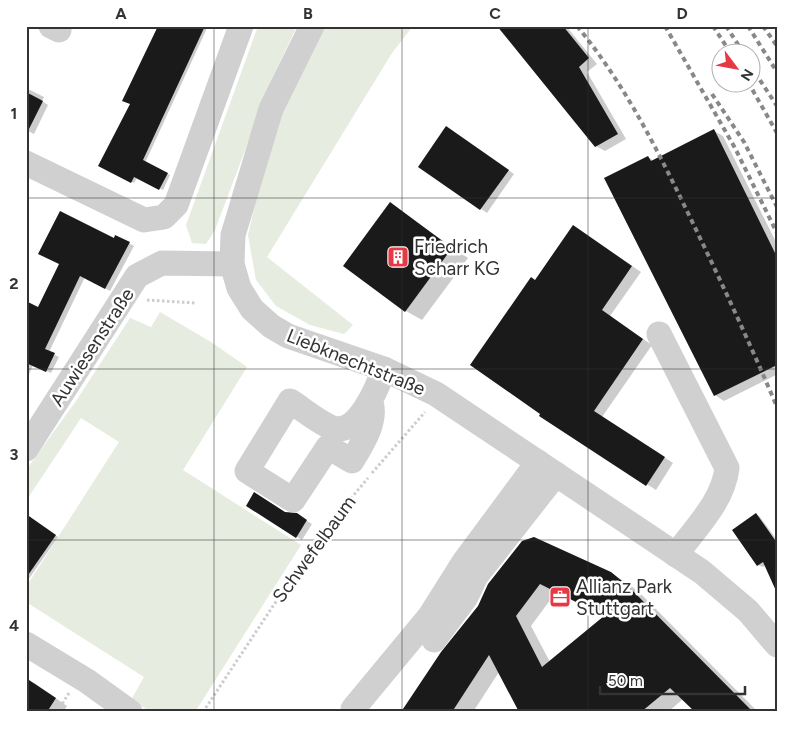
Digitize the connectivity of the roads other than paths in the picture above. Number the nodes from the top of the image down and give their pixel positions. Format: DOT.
graph roads {
  1 [pos="241,26"];
  2 [pos="312,26"];
  3 [pos="26,163"];
  4 [pos="232,264"];
  5 [pos="659,334"];
  6 [pos="384,369"];
  7 [pos="371,402"];
  8 [pos="26,449"];
  9 [pos="547,468"];
  10 [pos="676,555"];
  11 [pos="434,640"];
  12 [pos="26,644"];
  13 [pos="777,645"];
  14 [pos="100,703"];
  15 [pos="353,709"];
  16 [pos="130,712"];
  1 -- 3 [label="street"];
  2 -- 4 [label="street, Liebknechtstraße"];
  4 -- 6 [label="street, Liebknechtstraße"];
  4 -- 8 [label="street, Auwiesenstraße"];
  5 -- 10 [label="street"];
  6 -- 7 [label="street"];
  6 -- 9 [label="street, Liebknechtstraße"];
  7 -- 7 [label="street"];
  9 -- 10 [label="street, Liebknechtstraße"];
  9 -- 11 [label="street"];
  9 -- 15 [label="street"];
  10 -- 13 [label="street, Liebknechtstraße"];
  12 -- 14 [label="street"];
  14 -- 16 [label="street"];
}
